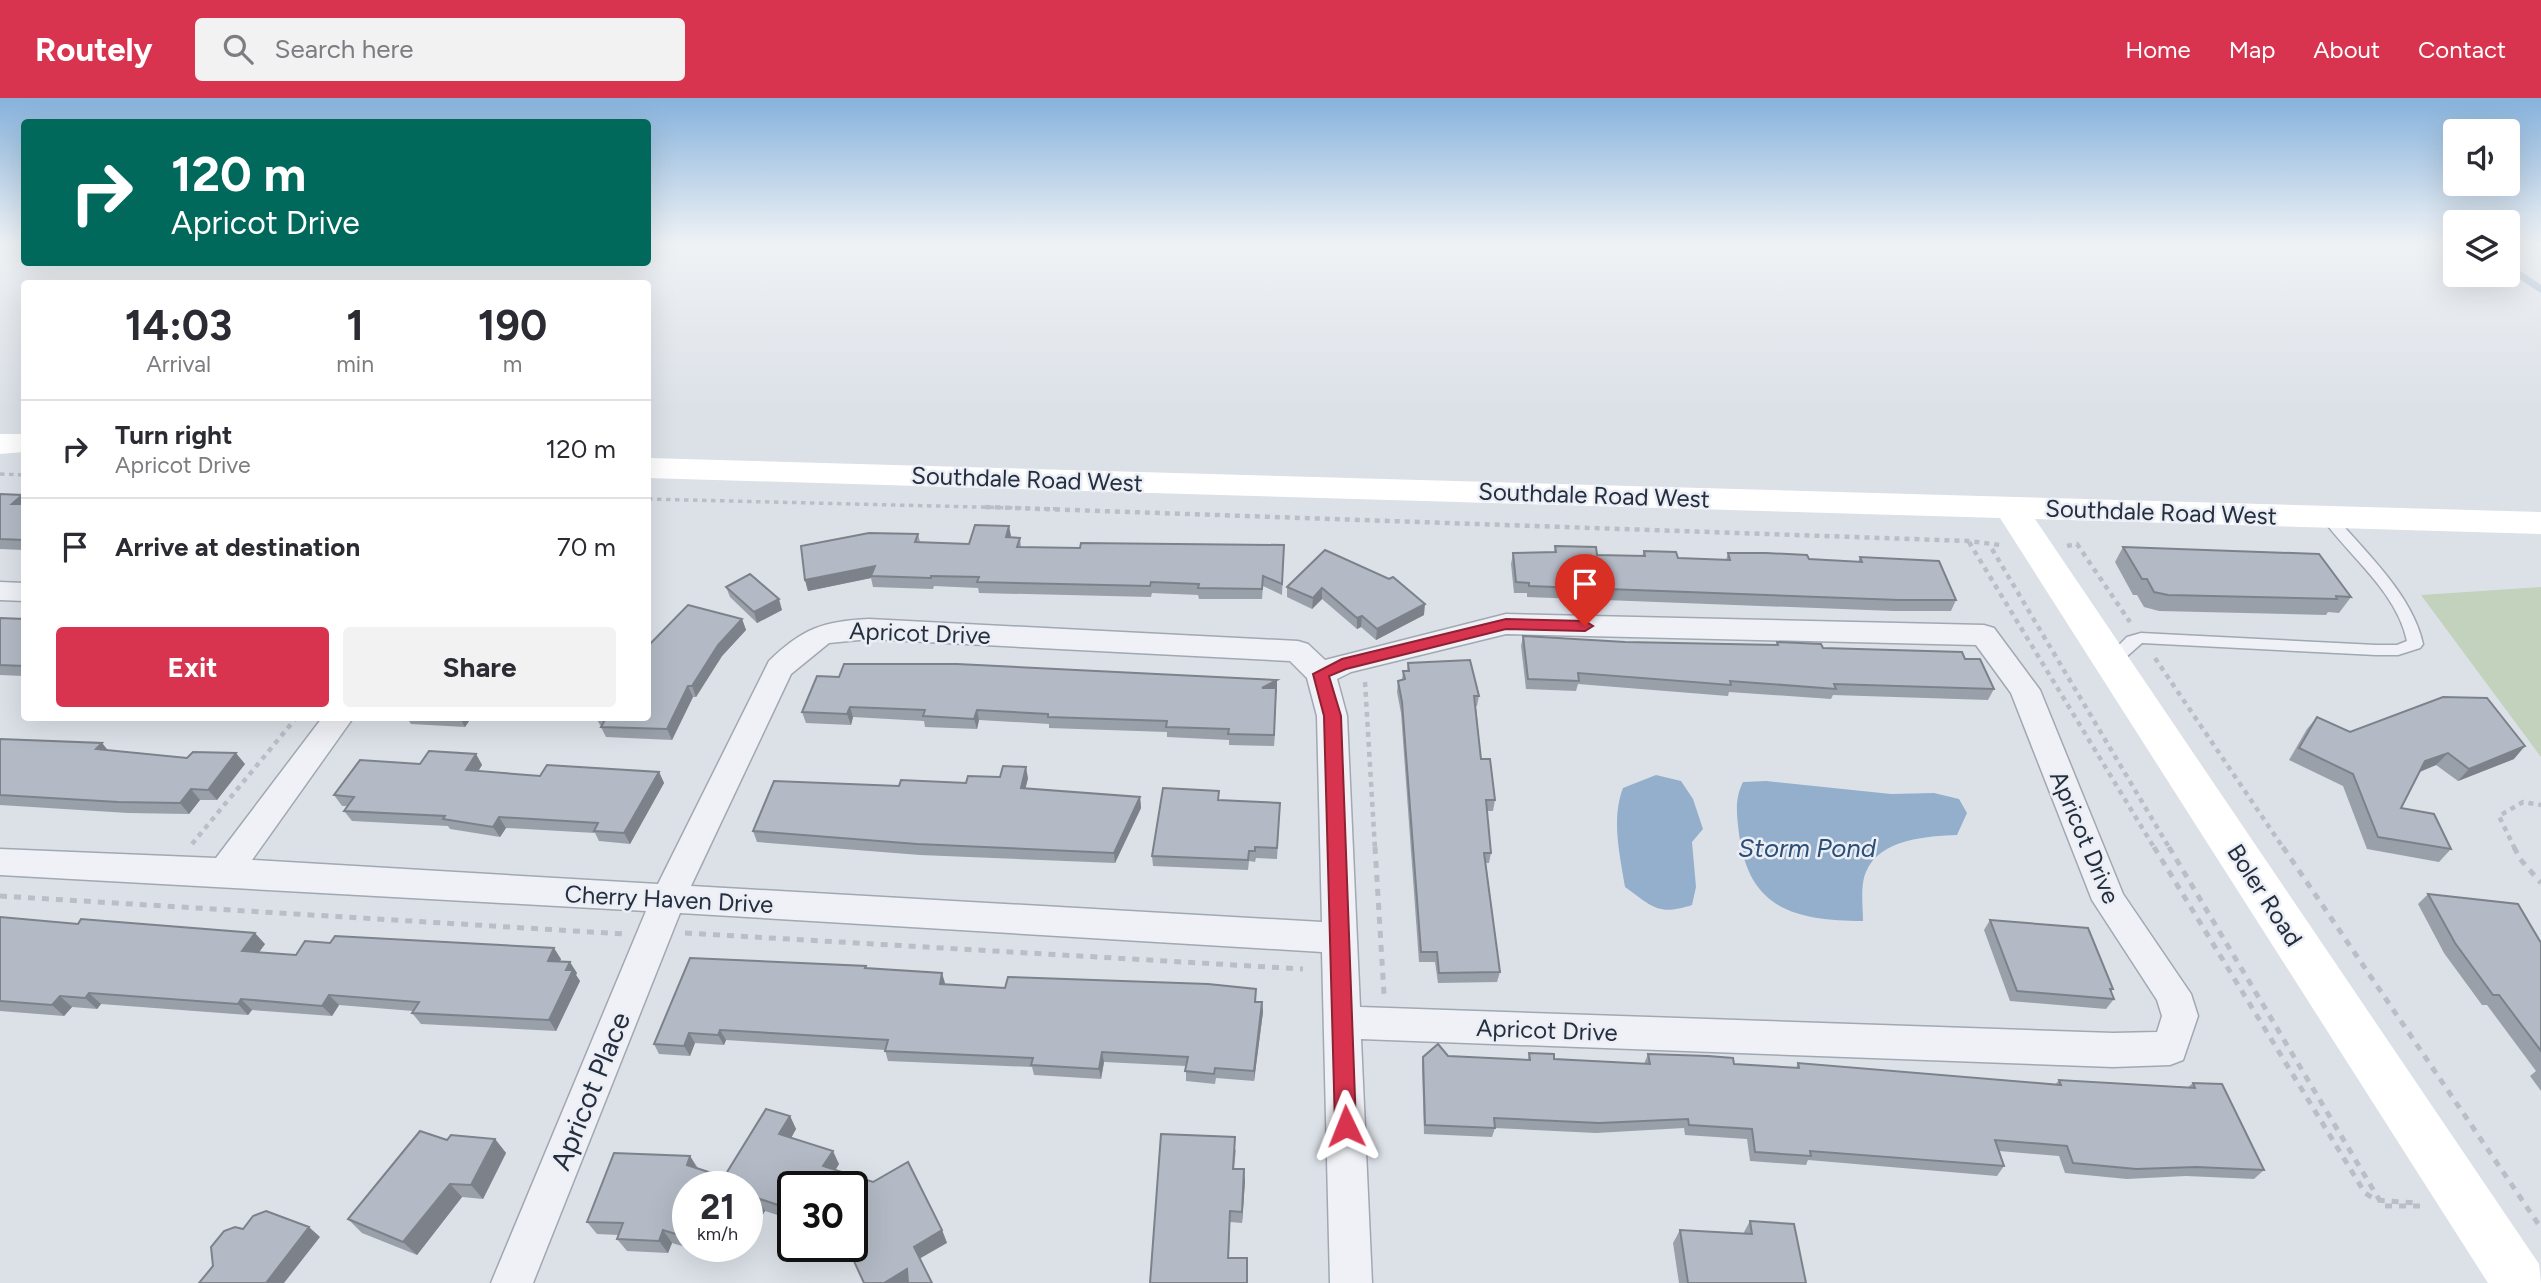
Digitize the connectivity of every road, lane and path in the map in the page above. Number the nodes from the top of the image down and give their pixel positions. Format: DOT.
graph roads {
  1 [pos="651,468"];
  2 [pos="0,474"];
  3 [pos="21,475"];
  4 [pos="651,499"];
  5 [pos="2011,508"];
  6 [pos="2328,517"];
  7 [pos="2541,523"];
  8 [pos="1969,541"];
  9 [pos="1993,548"];
  10 [pos="2039,550"];
  11 [pos="0,591"];
  12 [pos="21,592"];
  13 [pos="2126,649"];
  14 [pos="1321,674"];
  15 [pos="1364,676"];
  16 [pos="294,721"];
  17 [pos="336,721"];
  18 [pos="2541,805"];
  19 [pos="178,843"];
  20 [pos="0,862"];
  21 [pos="225,872"];
  22 [pos="2541,883"];
  23 [pos="0,896"];
  24 [pos="668,899"];
  25 [pos="685,933"];
  26 [pos="632,934"];
  27 [pos="1338,938"];
  28 [pos="1303,969"];
  29 [pos="1384,999"];
  30 [pos="1342,1022"];
  31 [pos="2460,1206"];
  32 [pos="2541,1228"];
  33 [pos="512,1283"];
  34 [pos="1351,1283"];
  35 [pos="2519,1283"];
  1 -- 5 [label="main road, Southdale Road West"];
  2 -- 3 [label="path"];
  4 -- 8 [label="path"];
  5 -- 6 [label="main road, Southdale Road West"];
  5 -- 10 [label="main road, Boler Road"];
  6 -- 7 [label="main road, Southdale Road West"];
  6 -- 13 [label="lane"];
  8 -- 10 [label="path"];
  8 -- 31 [label="path"];
  9 -- 31 [label="path"];
  10 -- 13 [label="main road, Boler Road"];
  10 -- 13 [label="path"];
  11 -- 12 [label="street"];
  13 -- 31 [label="main road, Boler Road"];
  13 -- 32 [label="path"];
  14 -- 24 [label="street, Apricot Drive"];
  14 -- 27 [label="street"];
  14 -- 30 [label="street, Apricot Drive"];
  15 -- 29 [label="path"];
  16 -- 19 [label="path"];
  17 -- 21 [label="street"];
  18 -- 22 [label="path"];
  20 -- 21 [label="street, Cherry Haven Drive"];
  21 -- 24 [label="street, Cherry Haven Drive"];
  23 -- 26 [label="path"];
  24 -- 27 [label="street, Cherry Haven Drive"];
  24 -- 33 [label="street, Apricot Place"];
  25 -- 28 [label="path"];
  27 -- 30 [label="street"];
  30 -- 34 [label="street"];
  31 -- 35 [label="main road, Boler Road"];
}
